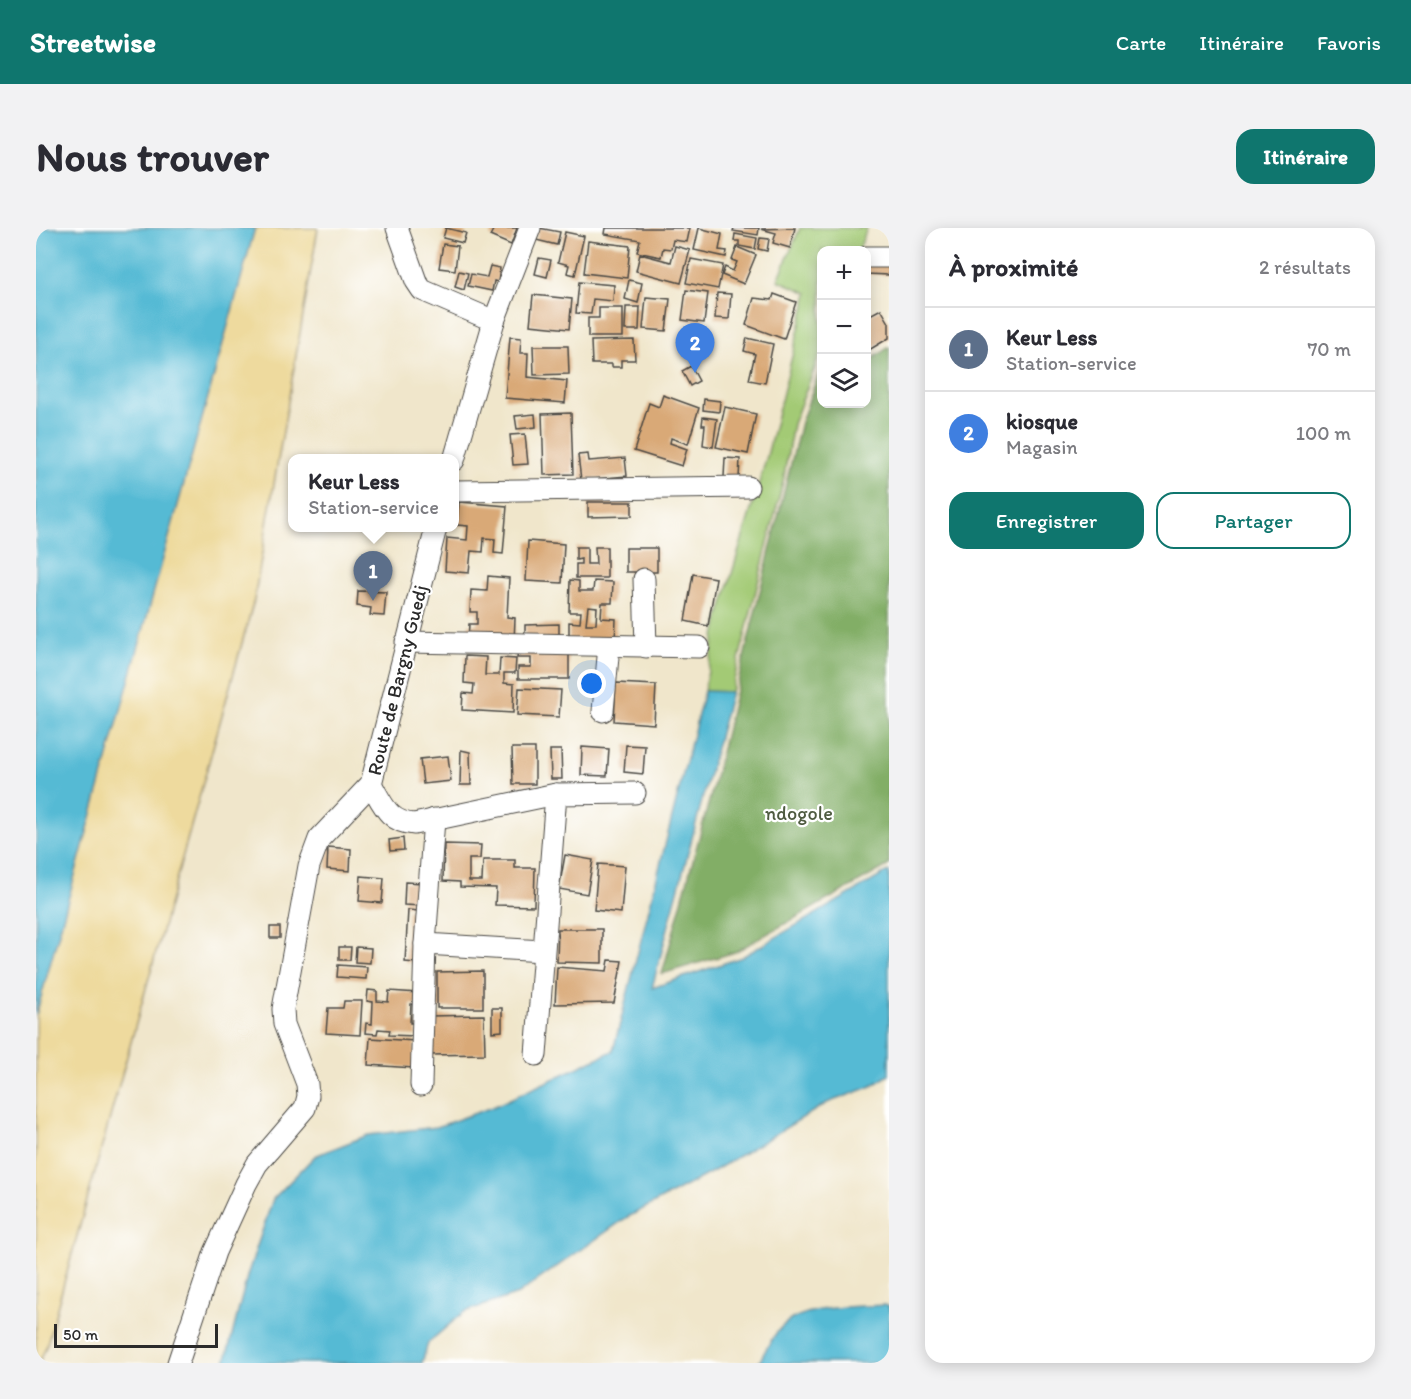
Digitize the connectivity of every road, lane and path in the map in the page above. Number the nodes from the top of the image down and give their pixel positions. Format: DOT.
graph roads {
  1 [pos="397,228"];
  2 [pos="530,228"];
  3 [pos="871,257"];
  4 [pos="889,257"];
  5 [pos="494,321"];
  6 [pos="456,454"];
  7 [pos="748,487"];
  8 [pos="459,491"];
  9 [pos="435,532"];
  10 [pos="644,579"];
  11 [pos="406,642"];
  12 [pos="609,646"];
  13 [pos="646,646"];
  14 [pos="699,647"];
  15 [pos="603,711"];
  16 [pos="371,783"];
  17 [pos="635,793"];
  18 [pos="556,794"];
  19 [pos="434,819"];
  20 [pos="425,944"];
  21 [pos="543,951"];
  22 [pos="536,1055"];
  23 [pos="421,1085"];
  24 [pos="177,1363"];
  1 -- 5 [label="street"];
  2 -- 5 [label="street"];
  3 -- 4 [label="street"];
  5 -- 6 [label="street"];
  7 -- 8 [label="street"];
  9 -- 11 [label="street, Route de Bargny Guedj"];
  10 -- 13 [label="street"];
  11 -- 12 [label="street"];
  11 -- 16 [label="street, Route de Bargny Guedj"];
  12 -- 13 [label="street"];
  12 -- 15 [label="street"];
  13 -- 14 [label="street"];
  16 -- 19 [label="street"];
  16 -- 24 [label="street, Route de Bargny Guedj"];
  17 -- 18 [label="street"];
  18 -- 19 [label="street"];
  18 -- 21 [label="street"];
  19 -- 20 [label="street"];
  20 -- 21 [label="street"];
  20 -- 23 [label="street"];
  21 -- 22 [label="street"];
}
